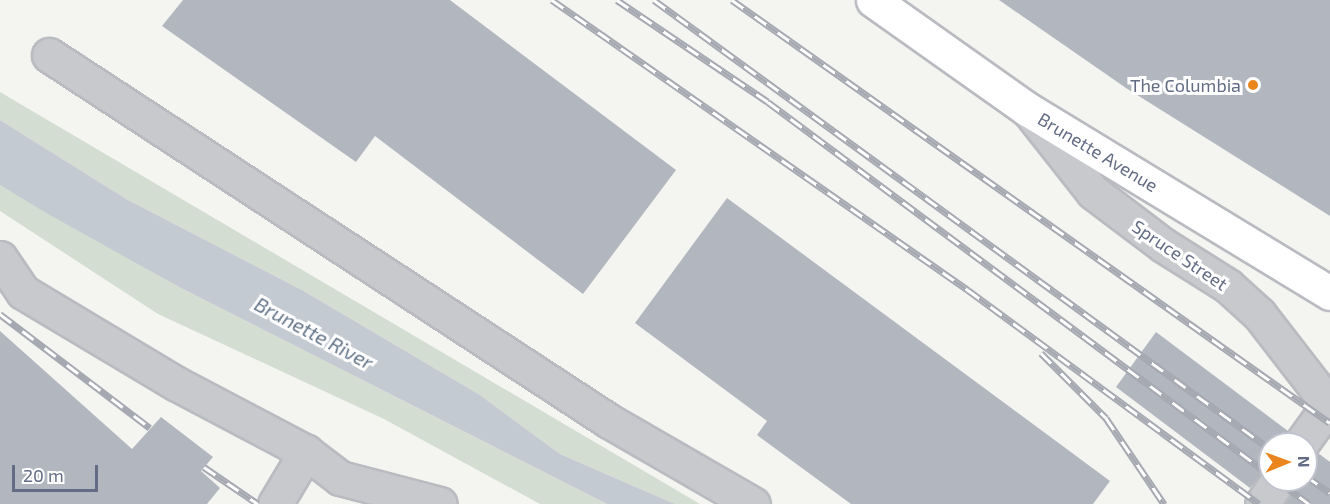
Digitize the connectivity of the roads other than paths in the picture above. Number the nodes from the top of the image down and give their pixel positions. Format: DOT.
graph roads {
  1 [pos="873,0"];
  2 [pos="49,55"];
  3 [pos="1028,109"];
  4 [pos="0,258"];
  5 [pos="1330,293"];
  6 [pos="1329,405"];
  7 [pos="1310,432"];
  8 [pos="306,452"];
  9 [pos="343,491"];
  10 [pos="275,504"];
  11 [pos="440,504"];
  12 [pos="753,504"];
  1 -- 3 [label="main road, Brunette Avenue"];
  2 -- 12 [label="street"];
  3 -- 5 [label="main road, Brunette Avenue"];
  3 -- 6 [label="street, Spruce Street"];
  4 -- 8 [label="street"];
  6 -- 7 [label="street, Spruce Street"];
  8 -- 9 [label="street"];
  8 -- 10 [label="street"];
  9 -- 11 [label="street"];
}
